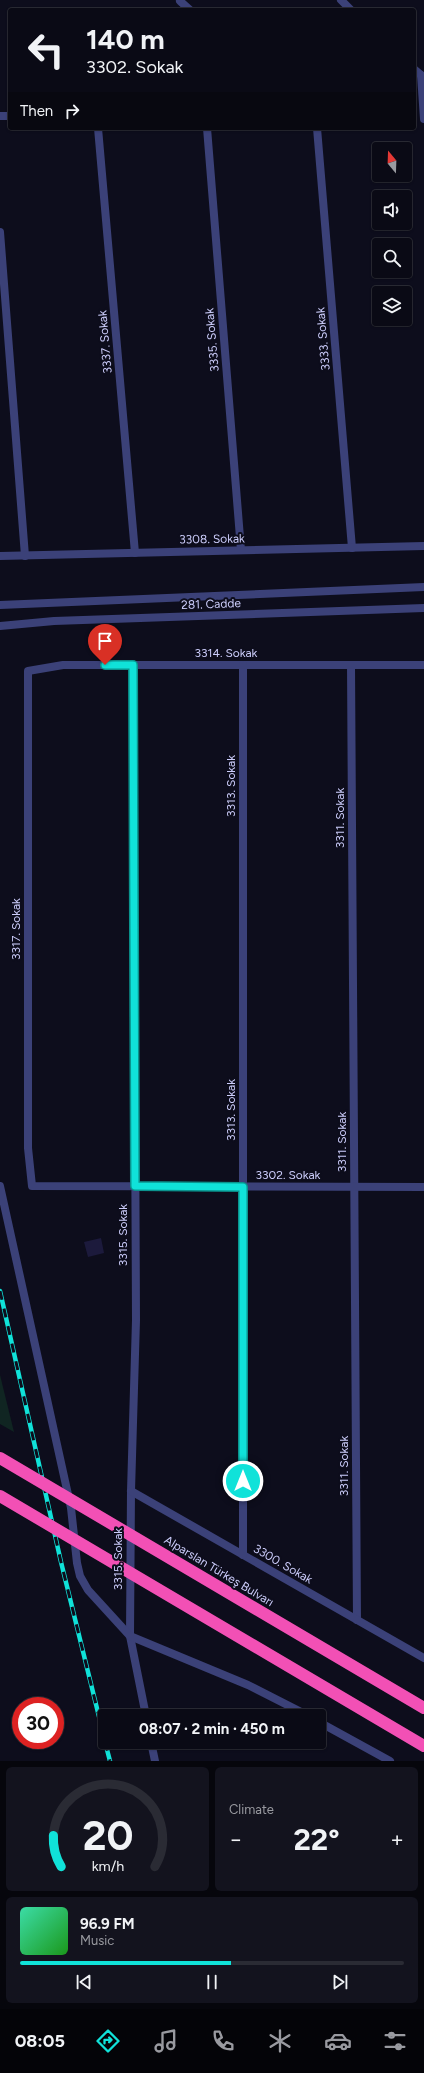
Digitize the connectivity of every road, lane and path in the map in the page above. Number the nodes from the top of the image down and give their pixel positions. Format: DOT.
graph roads {
  1 [pos="341,0"];
  2 [pos="180,1"];
  3 [pos="188,8"];
  4 [pos="349,8"];
  5 [pos="423,77"];
  6 [pos="423,102"];
  7 [pos="424,119"];
  8 [pos="98,130"];
  9 [pos="207,130"];
  10 [pos="317,130"];
  11 [pos="0,232"];
  12 [pos="424,546"];
  13 [pos="352,548"];
  14 [pos="242,550"];
  15 [pos="135,553"];
  16 [pos="0,556"];
  17 [pos="25,556"];
  18 [pos="424,587"];
  19 [pos="0,605"];
  20 [pos="424,608"];
  21 [pos="0,626"];
  22 [pos="133,665"];
  23 [pos="244,665"];
  24 [pos="351,665"];
  25 [pos="424,665"];
  26 [pos="28,671"];
  27 [pos="0,1186"];
  28 [pos="32,1186"];
  29 [pos="135,1186"];
  30 [pos="243,1187"];
  31 [pos="354,1187"];
  32 [pos="424,1187"];
  33 [pos="0,1458"];
  34 [pos="131,1491"];
  35 [pos="0,1496"];
  36 [pos="243,1555"];
  37 [pos="357,1620"];
  38 [pos="130,1636"];
  39 [pos="424,1658"];
  40 [pos="424,1708"];
  41 [pos="145,1709"];
  42 [pos="295,1709"];
  43 [pos="326,1726"];
  44 [pos="424,1746"];
  45 [pos="152,1749"];
  46 [pos="155,1761"];
  47 [pos="390,1761"];
  1 -- 4 [label="street"];
  2 -- 3 [label="street"];
  5 -- 6 [label="street"];
  6 -- 7 [label="street"];
  8 -- 15 [label="street, 3337. Sokak"];
  9 -- 14 [label="street, 3335. Sokak"];
  10 -- 13 [label="street, 3333. Sokak"];
  11 -- 17 [label="street"];
  12 -- 13 [label="street, 3308. Sokak"];
  13 -- 14 [label="street, 3308. Sokak"];
  14 -- 15 [label="street, 3308. Sokak"];
  15 -- 17 [label="street, 3308. Sokak"];
  16 -- 17 [label="street, 3308. Sokak"];
  18 -- 19 [label="street, 281. Cadde"];
  20 -- 21 [label="street, 281. Cadde"];
  22 -- 23 [label="street, 3314. Sokak"];
  22 -- 26 [label="street, 3314. Sokak"];
  22 -- 29 [label="street, 3315. Sokak"];
  23 -- 24 [label="street, 3314. Sokak"];
  23 -- 30 [label="street, 3313. Sokak"];
  24 -- 25 [label="street, 3314. Sokak"];
  24 -- 31 [label="street, 3311. Sokak"];
  26 -- 28 [label="street, 3317. Sokak"];
  27 -- 38 [label="street"];
  28 -- 29 [label="street, 3302. Sokak"];
  29 -- 30 [label="street, 3302. Sokak"];
  29 -- 34 [label="street, 3315. Sokak"];
  30 -- 31 [label="street, 3302. Sokak"];
  30 -- 36 [label="street, 3313. Sokak"];
  31 -- 32 [label="street, 3302. Sokak"];
  31 -- 37 [label="street, 3311. Sokak"];
  33 -- 40 [label="highway, Alparslan Türkeş Bulvarı, bridge"];
  34 -- 36 [label="street, 3300. Sokak"];
  34 -- 38 [label="street, 3315. Sokak"];
  35 -- 44 [label="highway, bridge"];
  36 -- 37 [label="street, 3300. Sokak"];
  37 -- 39 [label="street, 3300. Sokak"];
  38 -- 41 [label="street, 3315. Sokak"];
  38 -- 42 [label="street"];
  43 -- 47 [label="street"];
  45 -- 46 [label="street"];
}
